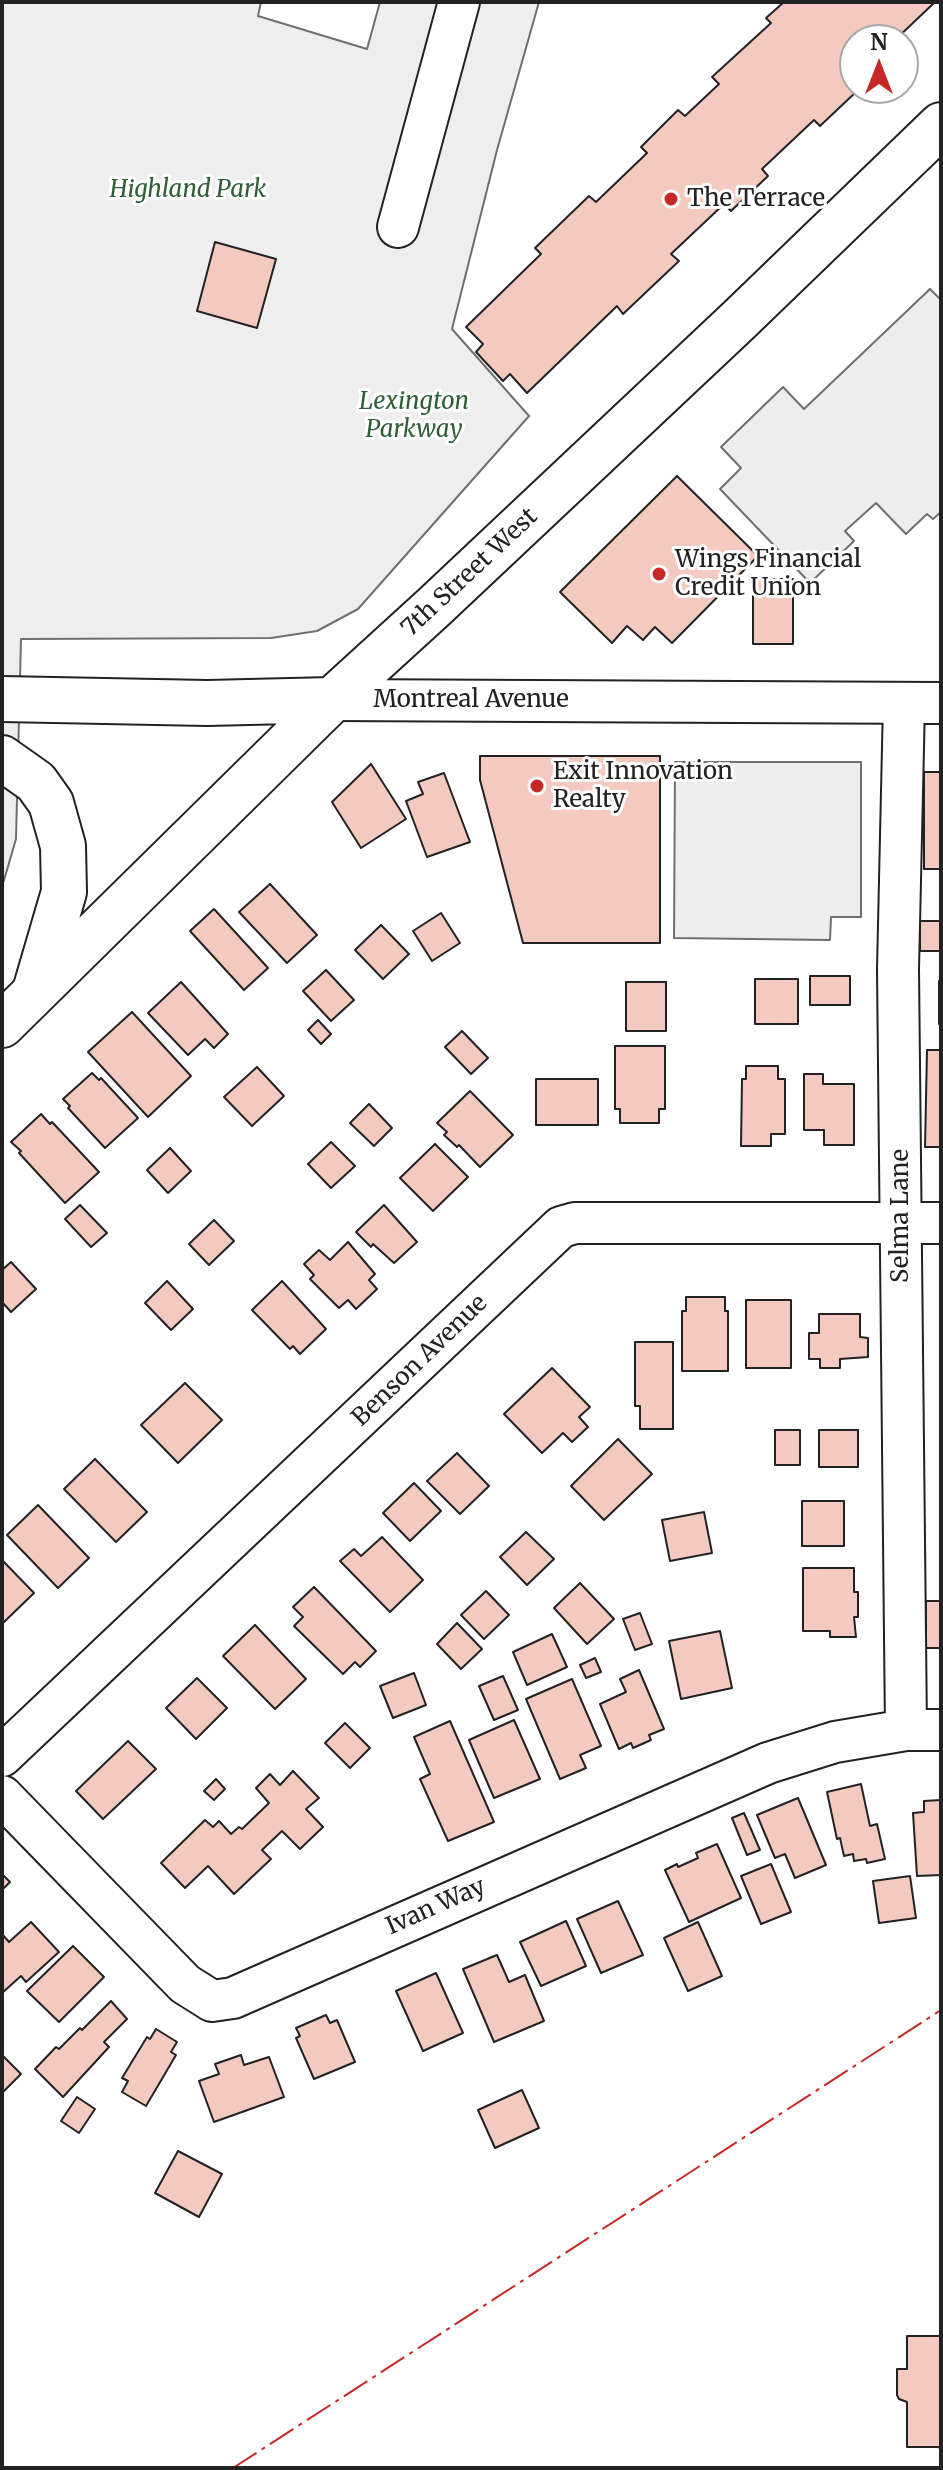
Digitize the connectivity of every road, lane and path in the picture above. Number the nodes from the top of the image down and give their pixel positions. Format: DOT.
graph roads {
  1 [pos="459,2"];
  2 [pos="941,125"];
  3 [pos="398,227"];
  4 [pos="2,699"];
  5 [pos="332,700"];
  6 [pos="922,703"];
  7 [pos="2,758"];
  8 [pos="34,994"];
  9 [pos="2,1025"];
  10 [pos="901,1223"];
  11 [pos="941,1223"];
  12 [pos="923,1730"];
  13 [pos="2,1756"];
  14 [pos="2,1796"];
  1 -- 3 [label="street"];
  2 -- 5 [label="main road, 7th Street West"];
  4 -- 5 [label="main road, Montreal Avenue"];
  5 -- 6 [label="street, Montreal Avenue"];
  5 -- 8 [label="main road, 7th Street West"];
  6 -- 10 [label="street, Selma Lane"];
  7 -- 8 [label="main road"];
  8 -- 9 [label="main road, 7th Street West"];
  10 -- 11 [label="street, Benson Avenue"];
  10 -- 12 [label="street, Selma Lane"];
  10 -- 13 [label="street, Benson Avenue"];
  12 -- 14 [label="street, Ivan Way"];
}
